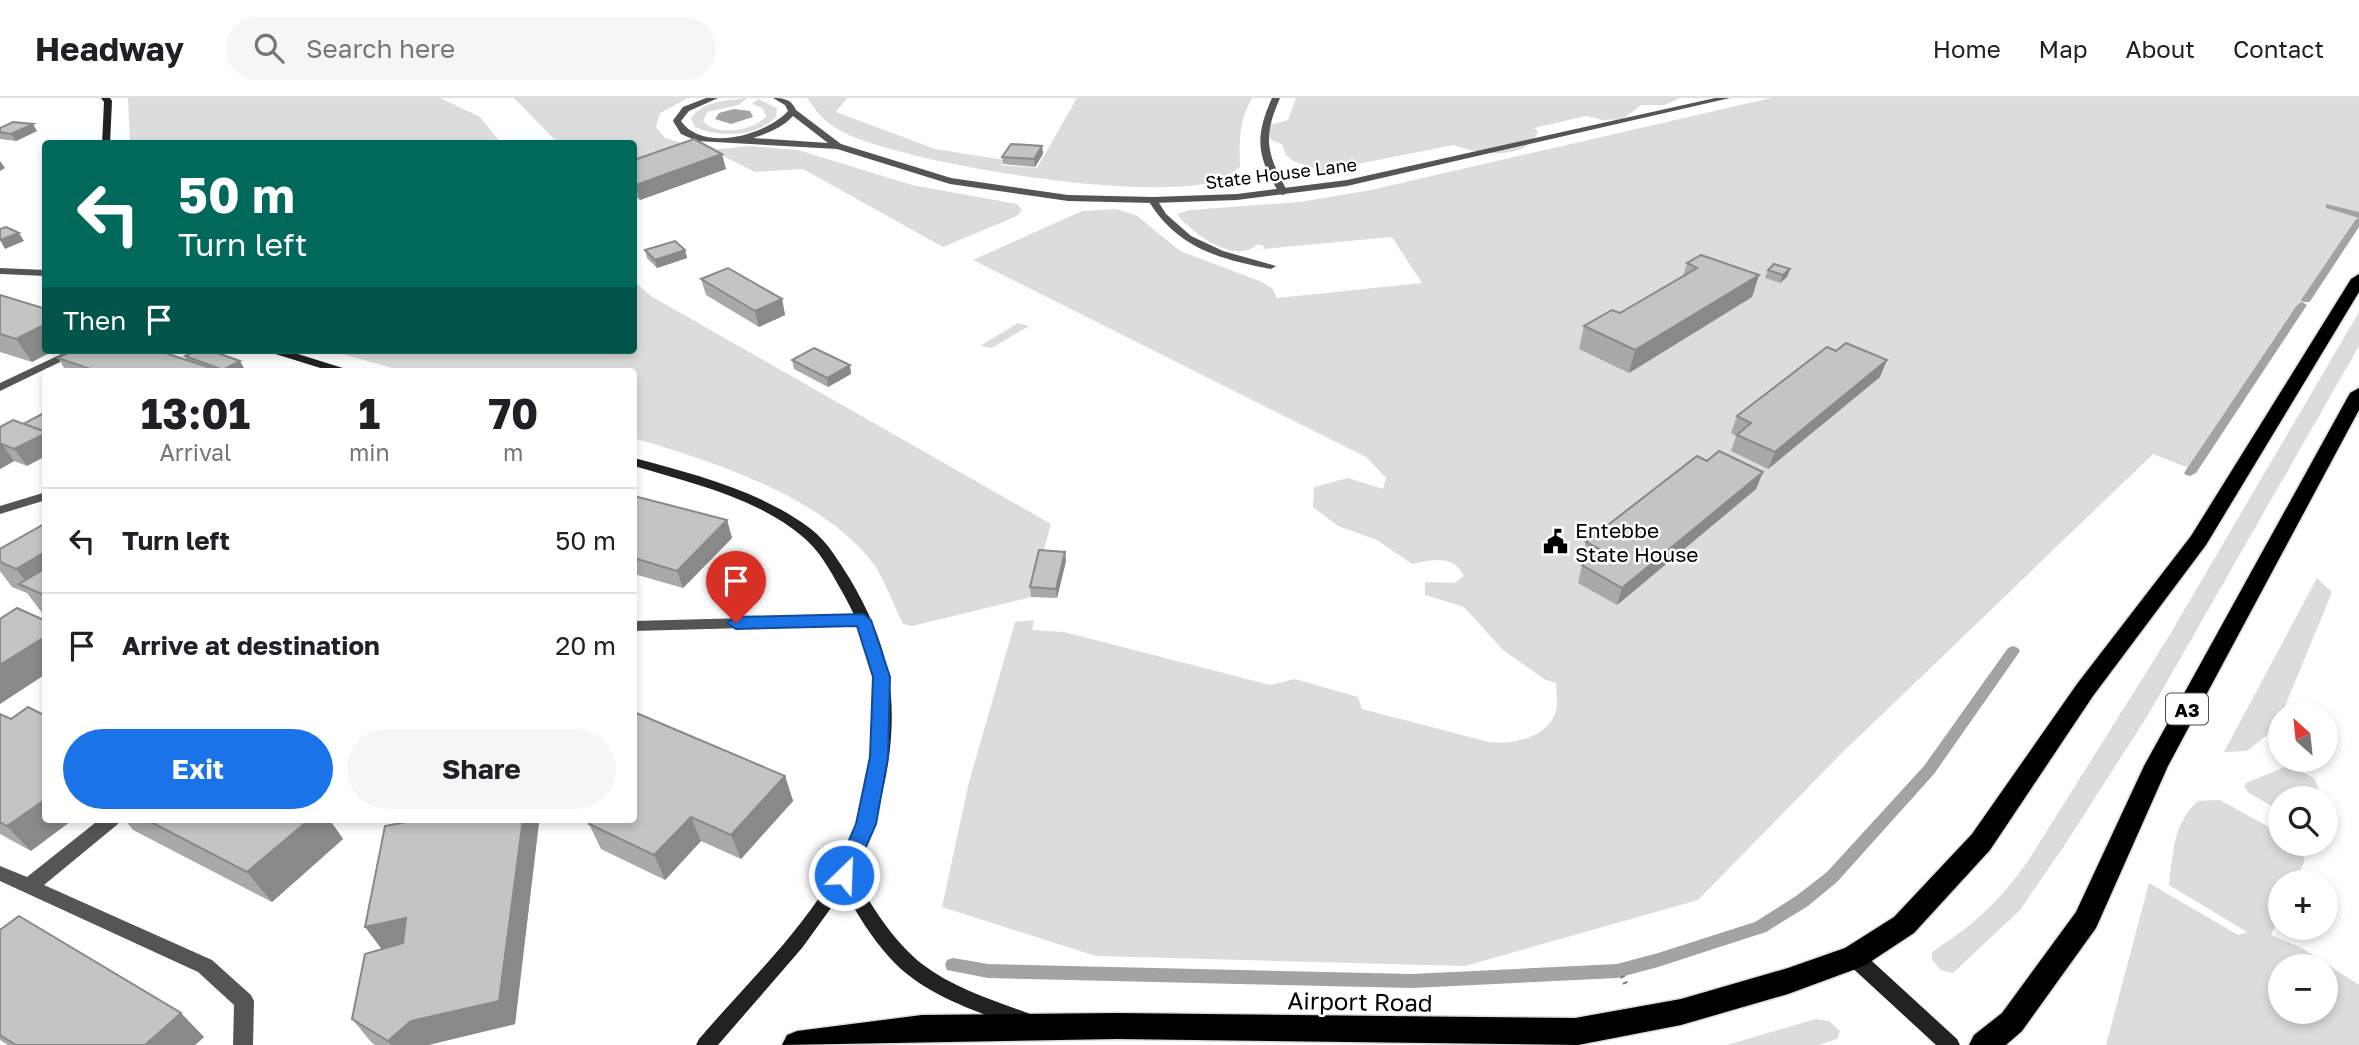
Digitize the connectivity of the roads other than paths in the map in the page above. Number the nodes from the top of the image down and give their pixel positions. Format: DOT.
graph roads {
  1 [pos="105,98"];
  2 [pos="712,98"];
  3 [pos="780,98"];
  4 [pos="1276,98"];
  5 [pos="1726,98"];
  6 [pos="792,111"];
  7 [pos="735,139"];
  8 [pos="106,140"];
  9 [pos="838,146"];
  10 [pos="1283,192"];
  11 [pos="1153,200"];
  12 [pos="1271,266"];
  13 [pos="0,271"];
  14 [pos="42,273"];
  15 [pos="2359,279"];
  16 [pos="70,354"];
  17 [pos="286,354"];
  18 [pos="331,368"];
  19 [pos="0,387"];
  20 [pos="2359,393"];
  21 [pos="637,463"];
  22 [pos="42,497"];
  23 [pos="0,510"];
  24 [pos="863,620"];
  25 [pos="637,626"];
  26 [pos="107,823"];
  27 [pos="0,873"];
  28 [pos="844,875"];
  29 [pos="29,886"];
  30 [pos="1854,957"];
  31 [pos="1043,1027"];
  32 [pos="1576,1039"];
  33 [pos="243,1045"];
  34 [pos="706,1045"];
  35 [pos="797,1045"];
  36 [pos="1950,1045"];
  37 [pos="1984,1045"];
  1 -- 8 [label="street"];
  2 -- 7 [label="street"];
  3 -- 6 [label="street"];
  4 -- 10 [label="street"];
  5 -- 10 [label="street, State House Lane"];
  6 -- 7 [label="street"];
  6 -- 9 [label="street"];
  7 -- 9 [label="street"];
  9 -- 11 [label="street, State House Lane"];
  10 -- 11 [label="street, State House Lane"];
  11 -- 12 [label="street"];
  13 -- 14 [label="street"];
  15 -- 30 [label="highway, Airport Road"];
  16 -- 19 [label="street"];
  17 -- 18 [label="street"];
  20 -- 37 [label="highway, A3"];
  21 -- 24 [label="street"];
  22 -- 23 [label="street"];
  24 -- 25 [label="street"];
  24 -- 28 [label="street"];
  26 -- 29 [label="street"];
  27 -- 29 [label="street"];
  28 -- 31 [label="street"];
  28 -- 34 [label="street"];
  29 -- 33 [label="street"];
  30 -- 32 [label="highway, Airport Road"];
  30 -- 36 [label="street"];
  31 -- 32 [label="highway, Airport Road"];
  31 -- 35 [label="highway, Airport Road"];
}
